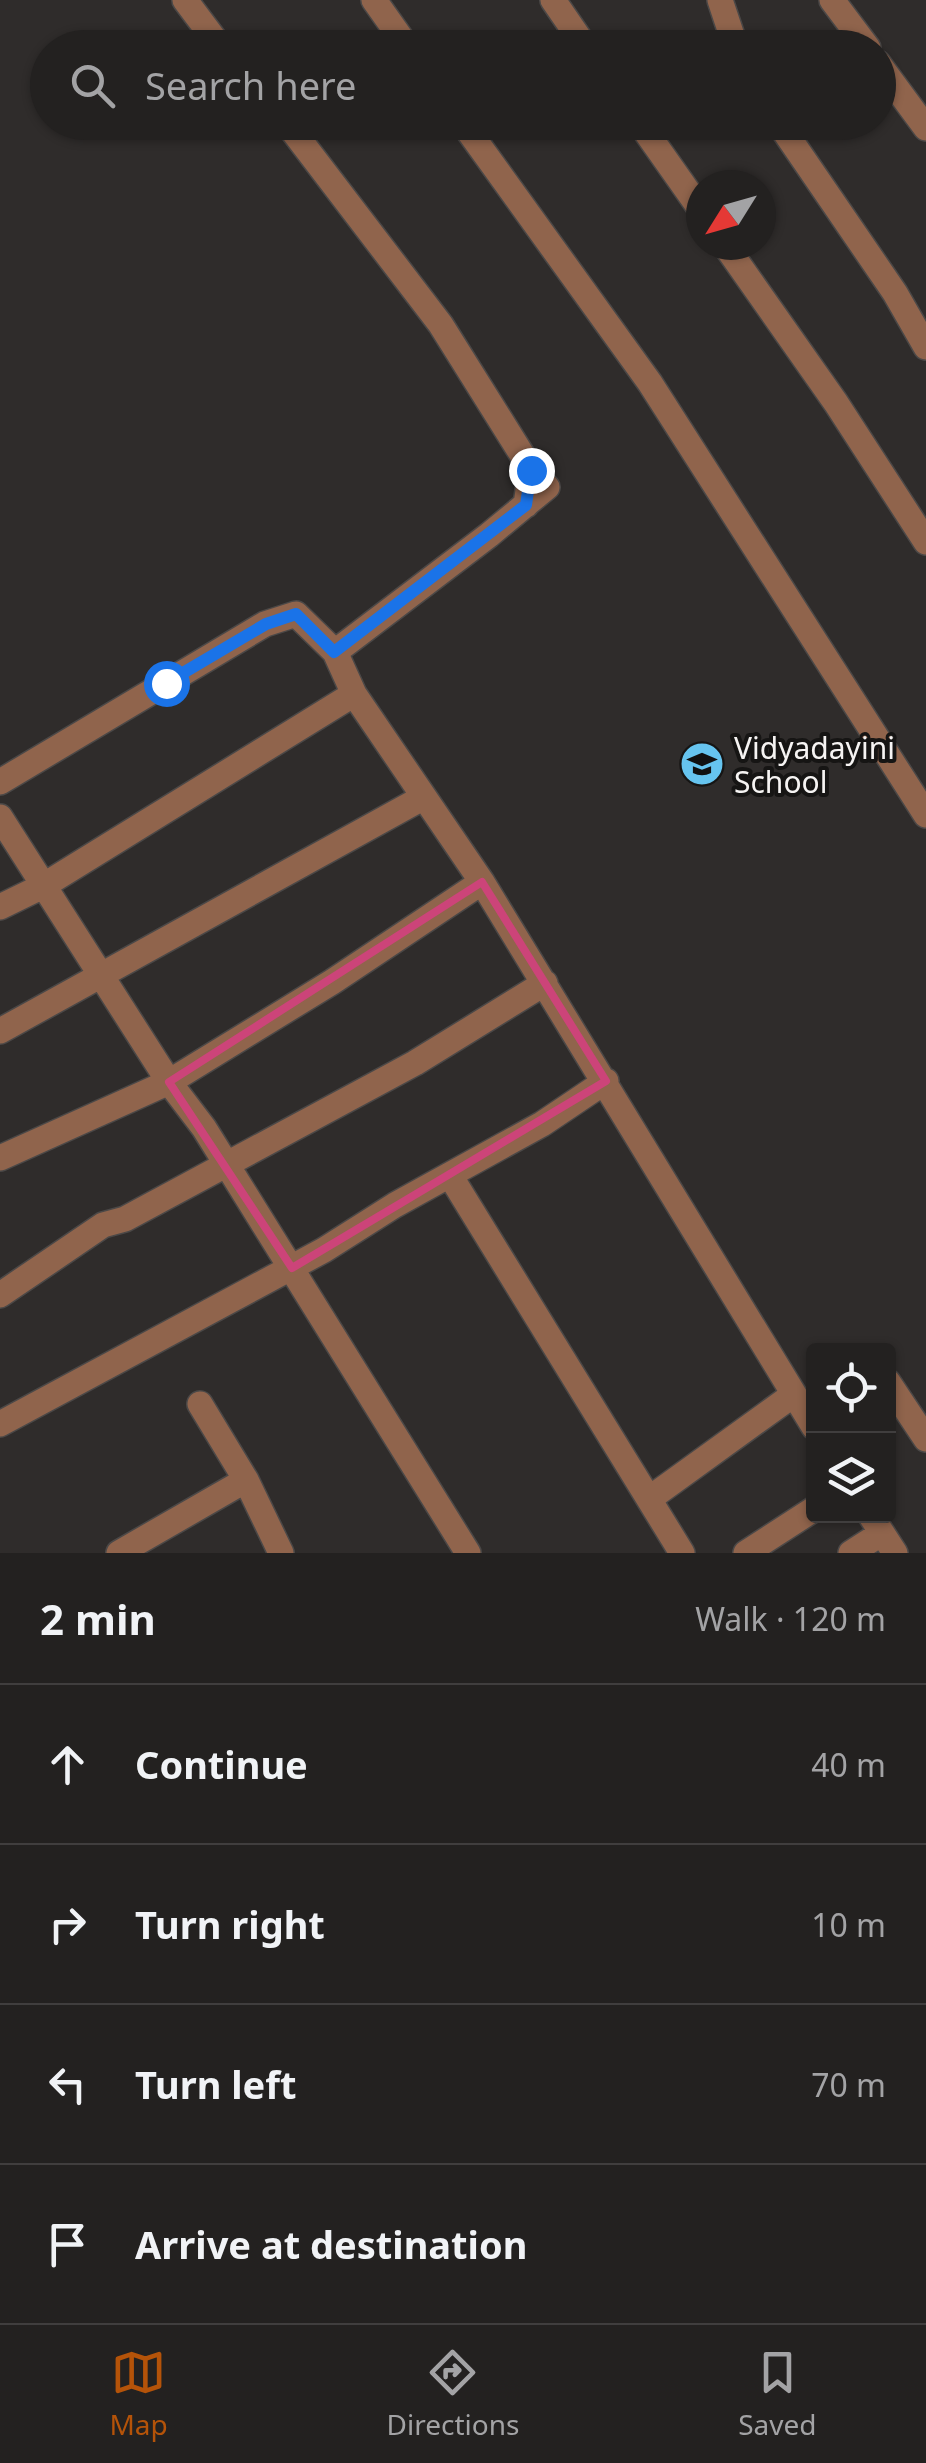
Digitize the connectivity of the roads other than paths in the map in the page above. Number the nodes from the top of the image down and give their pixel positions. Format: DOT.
graph roads {
  1 [pos="185,0"];
  2 [pos="374,0"];
  3 [pos="553,0"];
  4 [pos="720,0"];
  5 [pos="832,0"];
  6 [pos="208,30"];
  7 [pos="395,30"];
  8 [pos="574,30"];
  9 [pos="730,30"];
  10 [pos="854,30"];
  11 [pos="896,87"];
  12 [pos="926,128"];
  13 [pos="300,140"];
  14 [pos="475,140"];
  15 [pos="652,140"];
  16 [pos="790,140"];
  17 [pos="686,189"];
  18 [pos="736,260"];
  19 [pos="926,348"];
  20 [pos="547,487"];
  21 [pos="526,505"];
  22 [pos="926,542"];
  23 [pos="334,652"];
  24 [pos="354,694"];
  25 [pos="0,782"];
  26 [pos="424,797"];
  27 [pos="926,814"];
  28 [pos="0,817"];
  29 [pos="482,882"];
  30 [pos="43,886"];
  31 [pos="0,907"];
  32 [pos="101,976"];
  33 [pos="545,983"];
  34 [pos="0,1031"];
  35 [pos="606,1081"];
  36 [pos="168,1082"];
  37 [pos="0,1158"];
  38 [pos="225,1162"];
  39 [pos="450,1177"];
  40 [pos="292,1268"];
  41 [pos="0,1295"];
  42 [pos="793,1394"];
  43 [pos="896,1394"];
  44 [pos="200,1404"];
  45 [pos="806,1414"];
  46 [pos="0,1424"];
  47 [pos="926,1439"];
  48 [pos="246,1480"];
  49 [pos="649,1499"];
  50 [pos="806,1515"];
  51 [pos="882,1534"];
  52 [pos="119,1553"];
  53 [pos="280,1553"];
  54 [pos="468,1553"];
  55 [pos="682,1553"];
  56 [pos="746,1553"];
  57 [pos="851,1553"];
  1 -- 6 [label="street"];
  2 -- 7 [label="street"];
  3 -- 8 [label="street"];
  4 -- 9 [label="street"];
  5 -- 10 [label="street"];
  11 -- 12 [label="street"];
  13 -- 21 [label="street"];
  14 -- 27 [label="street"];
  15 -- 17 [label="street"];
  16 -- 19 [label="street"];
  18 -- 22 [label="street"];
  20 -- 21 [label="street"];
  21 -- 23 [label="street"];
  23 -- 24 [label="street"];
  23 -- 25 [label="street"];
  24 -- 26 [label="street"];
  24 -- 30 [label="street"];
  26 -- 29 [label="street"];
  26 -- 32 [label="street"];
  28 -- 30 [label="street"];
  29 -- 33 [label="street"];
  29 -- 36 [label="street"];
  30 -- 31 [label="street"];
  30 -- 32 [label="street"];
  32 -- 34 [label="street"];
  32 -- 36 [label="street"];
  33 -- 35 [label="street"];
  33 -- 38 [label="street"];
  35 -- 39 [label="street"];
  35 -- 42 [label="street"];
  36 -- 37 [label="street"];
  36 -- 38 [label="street"];
  38 -- 40 [label="street"];
  38 -- 41 [label="street"];
  39 -- 40 [label="street"];
  39 -- 49 [label="street"];
  40 -- 46 [label="street"];
  40 -- 54 [label="street"];
  42 -- 45 [label="street"];
  42 -- 49 [label="street"];
  43 -- 47 [label="street"];
  44 -- 48 [label="street"];
  48 -- 52 [label="street"];
  48 -- 53 [label="street"];
  49 -- 55 [label="street"];
  50 -- 56 [label="street"];
  51 -- 57 [label="street"];
}
